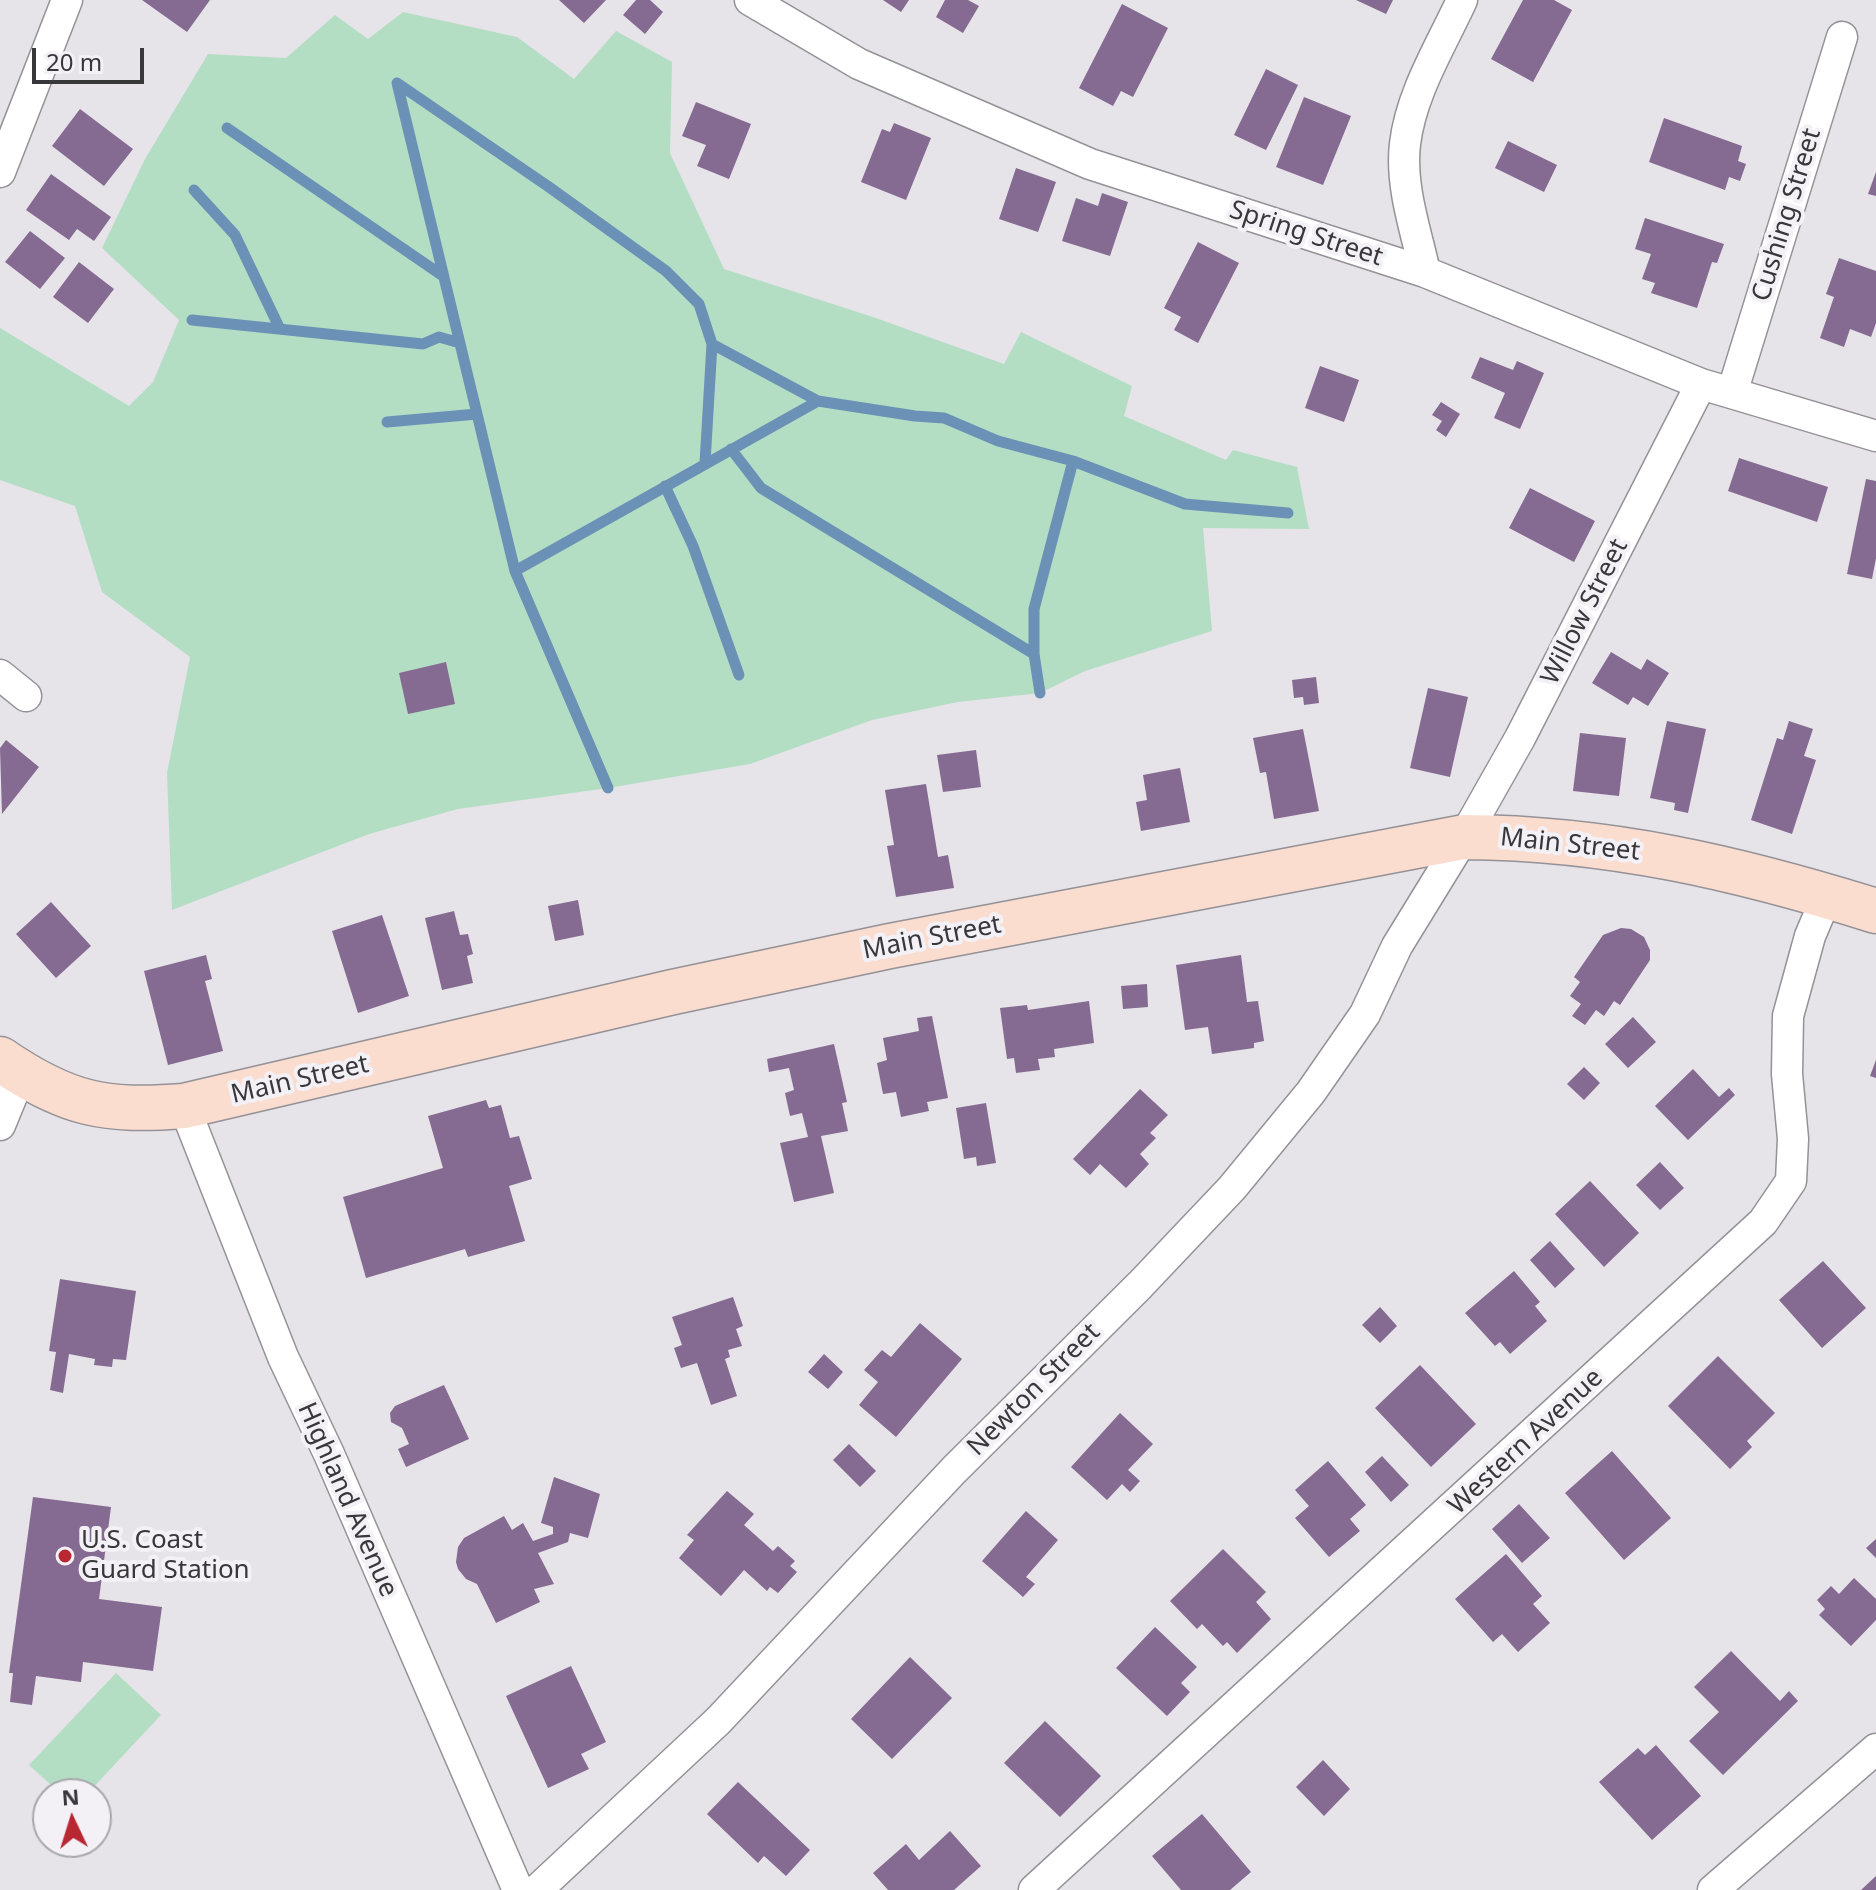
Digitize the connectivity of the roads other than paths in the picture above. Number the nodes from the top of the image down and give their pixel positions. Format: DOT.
graph roads {
  1 [pos="67,0"];
  2 [pos="750,0"];
  3 [pos="1462,0"];
  4 [pos="1842,37"];
  5 [pos="0,172"];
  6 [pos="1425,272"];
  7 [pos="1701,384"];
  8 [pos="1732,393"];
  9 [pos="1876,436"];
  10 [pos="0,675"];
  11 [pos="26,696"];
  12 [pos="1464,837"];
  13 [pos="1827,896"];
  14 [pos="1876,911"];
  15 [pos="11,1066"];
  16 [pos="184,1106"];
  17 [pos="0,1125"];
  18 [pos="1876,1749"];
  19 [pos="518,1890"];
  20 [pos="537,1890"];
  21 [pos="1034,1890"];
  22 [pos="1713,1890"];
  1 -- 5 [label="street"];
  2 -- 6 [label="street, Spring Street"];
  3 -- 6 [label="street"];
  4 -- 8 [label="street, Cushing Street"];
  6 -- 7 [label="street, Spring Street"];
  7 -- 8 [label="street, Spring Street"];
  7 -- 12 [label="street, Willow Street"];
  8 -- 9 [label="street, Spring Street"];
  10 -- 11 [label="street"];
  12 -- 13 [label="main road, Main Street"];
  12 -- 16 [label="main road, Main Street"];
  12 -- 20 [label="street, Newton Street"];
  13 -- 14 [label="main road, Main Street"];
  13 -- 21 [label="street, Western Avenue"];
  15 -- 16 [label="main road, Main Street"];
  15 -- 17 [label="street"];
  16 -- 19 [label="street, Highland Avenue"];
  18 -- 22 [label="street"];
}
